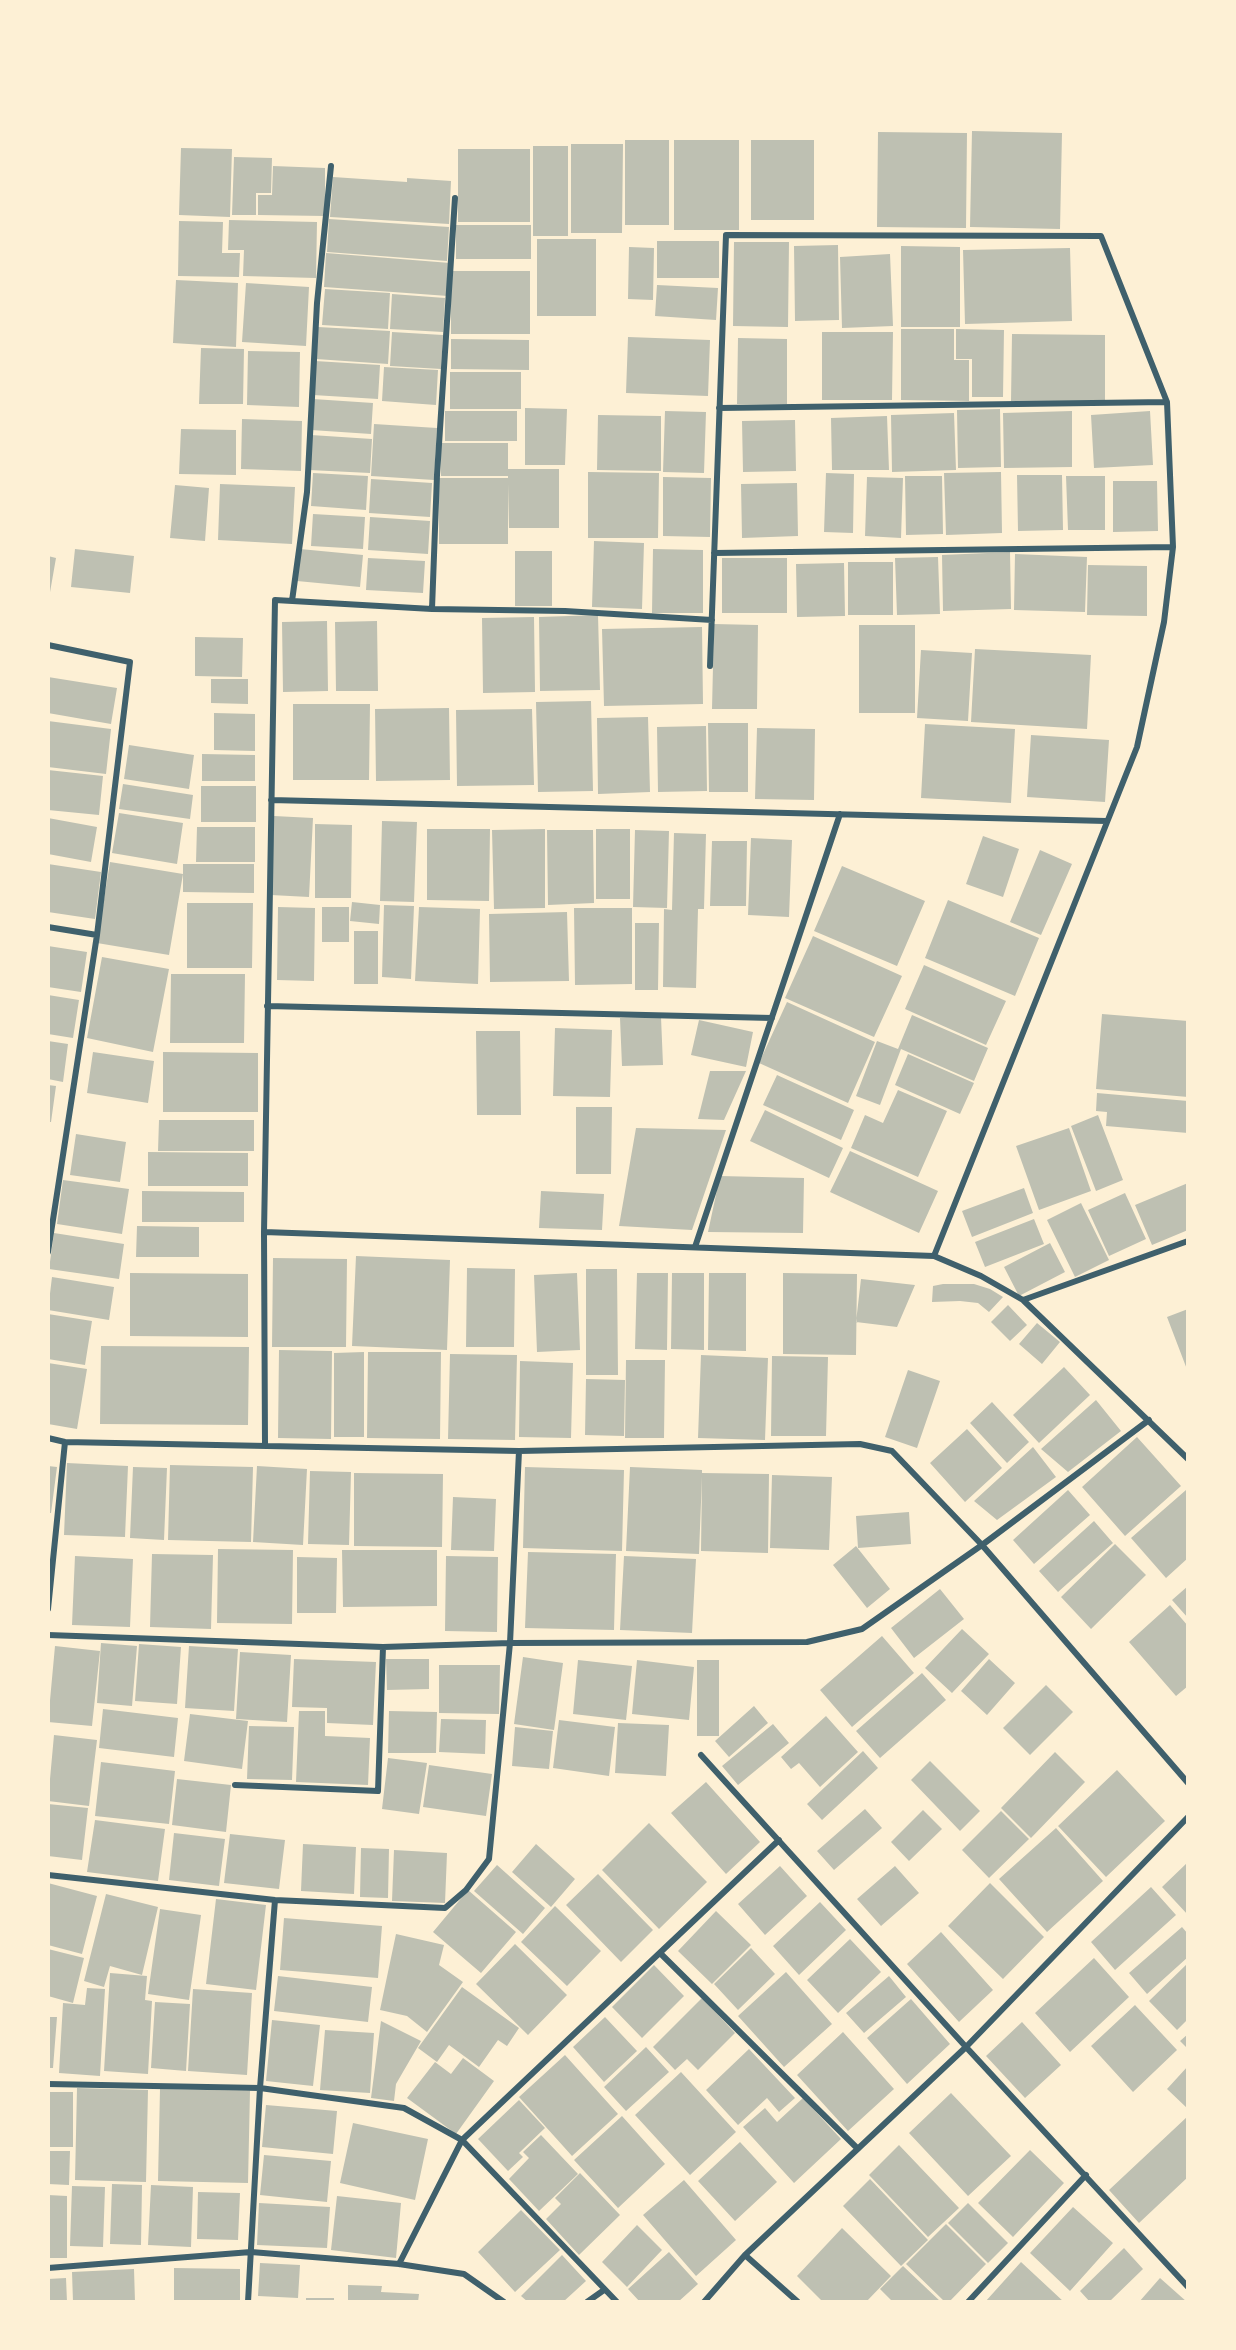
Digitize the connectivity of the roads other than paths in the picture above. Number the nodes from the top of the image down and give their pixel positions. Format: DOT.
graph roads {
  1 [pos="331,166"];
  2 [pos="455,198"];
  3 [pos="1167,402"];
  4 [pos="719,408"];
  5 [pos="1173,548"];
  6 [pos="714,553"];
  7 [pos="292,601"];
  8 [pos="432,609"];
  9 [pos="712,620"];
  10 [pos="48,645"];
  11 [pos="710,666"];
  12 [pos="271,800"];
  13 [pos="840,814"];
  14 [pos="1106,821"];
  15 [pos="48,927"];
  16 [pos="97,935"];
  17 [pos="267,1006"];
  18 [pos="772,1018"];
  19 [pos="264,1232"];
  20 [pos="1188,1241"];
  21 [pos="695,1247"];
  22 [pos="48,1252"];
  23 [pos="934,1256"];
  24 [pos="1023,1300"];
  25 [pos="1149,1420"];
  26 [pos="48,1438"];
  27 [pos="65,1442"];
  28 [pos="265,1446"];
  29 [pos="519,1451"];
  30 [pos="1188,1459"];
  31 [pos="981,1545"];
  32 [pos="48,1609"];
  33 [pos="48,1635"];
  34 [pos="510,1643"];
  35 [pos="383,1647"];
  36 [pos="701,1755"];
  37 [pos="1188,1783"];
  38 [pos="235,1785"];
  39 [pos="1188,1817"];
  40 [pos="779,1840"];
  41 [pos="48,1875"];
  42 [pos="275,1900"];
  43 [pos="660,1953"];
  44 [pos="966,2047"];
  45 [pos="48,2084"];
  46 [pos="260,2088"];
  47 [pos="462,2140"];
  48 [pos="858,2149"];
  49 [pos="1086,2175"];
  50 [pos="251,2252"];
  51 [pos="745,2254"];
  52 [pos="399,2264"];
  53 [pos="48,2268"];
  54 [pos="1188,2287"];
  55 [pos="604,2290"];
  56 [pos="248,2302"];
  57 [pos="504,2302"];
  58 [pos="586,2302"];
  59 [pos="617,2302"];
  60 [pos="704,2302"];
  61 [pos="798,2302"];
  62 [pos="969,2302"];
  1 -- 7 [label="street"];
  2 -- 8 [label="street"];
  3 -- 4 [label="street"];
  3 -- 4 [label="street"];
  3 -- 5 [label="street"];
  4 -- 6 [label="street"];
  5 -- 6 [label="street"];
  5 -- 14 [label="street"];
  6 -- 9 [label="street"];
  7 -- 8 [label="street"];
  7 -- 12 [label="street"];
  8 -- 9 [label="street"];
  9 -- 11 [label="street"];
  10 -- 16 [label="street"];
  12 -- 13 [label="street"];
  12 -- 17 [label="street"];
  13 -- 14 [label="street"];
  13 -- 18 [label="street"];
  14 -- 23 [label="street"];
  15 -- 16 [label="street"];
  16 -- 22 [label="street"];
  17 -- 18 [label="street"];
  17 -- 19 [label="street"];
  18 -- 21 [label="street"];
  19 -- 21 [label="street"];
  19 -- 28 [label="street"];
  20 -- 24 [label="street"];
  21 -- 23 [label="street"];
  23 -- 24 [label="street"];
  24 -- 25 [label="street"];
  25 -- 30 [label="street"];
  25 -- 31 [label="street"];
  26 -- 27 [label="street"];
  27 -- 28 [label="street"];
  27 -- 32 [label="street"];
  28 -- 29 [label="street"];
  29 -- 31 [label="street"];
  29 -- 34 [label="street"];
  31 -- 34 [label="street"];
  31 -- 37 [label="street"];
  33 -- 35 [label="street"];
  34 -- 35 [label="street"];
  34 -- 42 [label="street"];
  35 -- 38 [label="street"];
  36 -- 40 [label="street"];
  39 -- 44 [label="street"];
  40 -- 43 [label="street"];
  40 -- 44 [label="street"];
  41 -- 42 [label="street"];
  42 -- 46 [label="street"];
  43 -- 47 [label="street"];
  43 -- 48 [label="street"];
  44 -- 48 [label="street"];
  44 -- 49 [label="street"];
  45 -- 46 [label="street"];
  46 -- 47 [label="street"];
  46 -- 50 [label="street"];
  47 -- 52 [label="street"];
  47 -- 55 [label="street"];
  48 -- 51 [label="street"];
  49 -- 54 [label="street"];
  49 -- 62 [label="street"];
  50 -- 52 [label="street"];
  50 -- 53 [label="street"];
  50 -- 56 [label="street"];
  51 -- 60 [label="street"];
  51 -- 61 [label="street"];
  52 -- 57 [label="street"];
  55 -- 58 [label="street"];
  55 -- 59 [label="street"];
}
